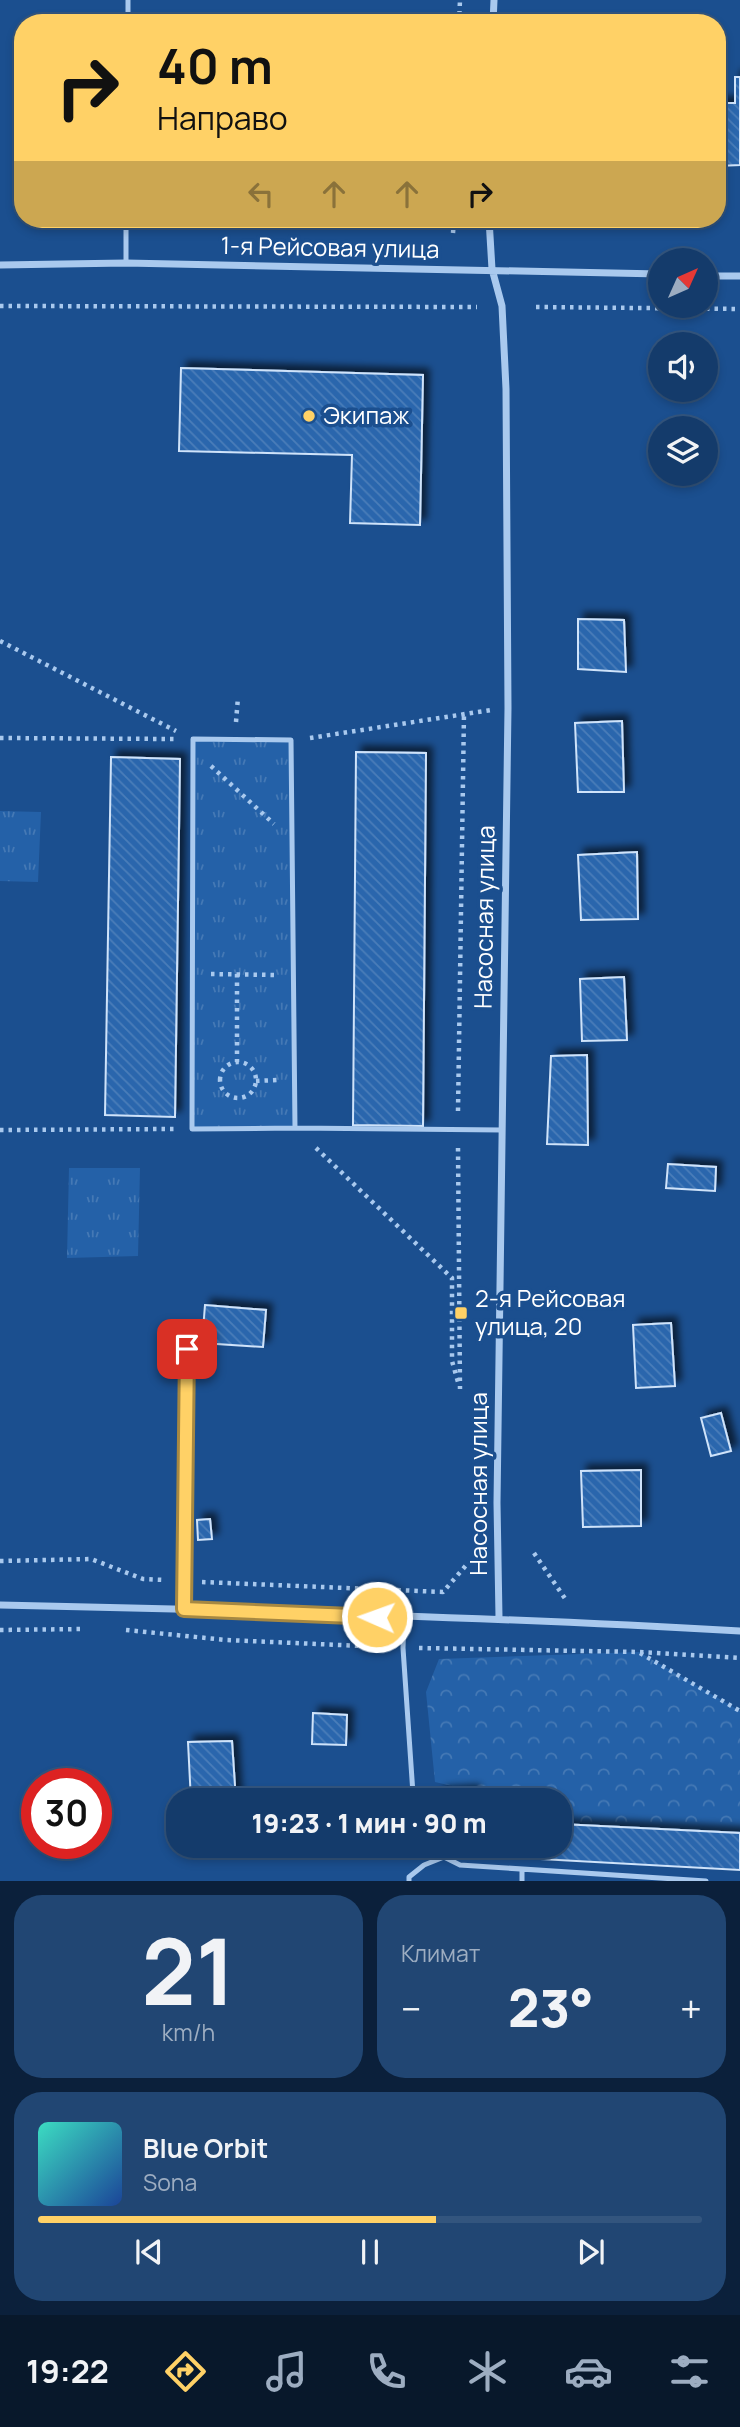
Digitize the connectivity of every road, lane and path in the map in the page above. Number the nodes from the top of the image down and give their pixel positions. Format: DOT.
graph roads {
  1 [pos="126,228"];
  2 [pos="453,228"];
  3 [pos="490,228"];
  4 [pos="453,233"];
  5 [pos="126,264"];
  6 [pos="0,265"];
  7 [pos="492,269"];
  8 [pos="648,274"];
  9 [pos="718,276"];
  10 [pos="740,276"];
  11 [pos="0,306"];
  12 [pos="477,307"];
  13 [pos="536,307"];
  14 [pos="740,309"];
  15 [pos="0,640"];
  16 [pos="508,708"];
  17 [pos="464,713"];
  18 [pos="0,738"];
  19 [pos="193,739"];
  20 [pos="291,740"];
  21 [pos="192,749"];
  22 [pos="293,841"];
  23 [pos="192,974"];
  24 [pos="237,974"];
  25 [pos="294,976"];
  26 [pos="237,1062"];
  27 [pos="295,1128"];
  28 [pos="192,1129"];
  29 [pos="0,1130"];
  30 [pos="502,1130"];
  31 [pos="458,1132"];
  32 [pos="187,1349"];
  33 [pos="534,1553"];
  34 [pos="475,1555"];
  35 [pos="0,1561"];
  36 [pos="184,1581"];
  37 [pos="566,1600"];
  38 [pos="0,1605"];
  39 [pos="184,1609"];
  40 [pos="499,1617"];
  41 [pos="404,1618"];
  42 [pos="89,1629"];
  43 [pos="115,1629"];
  44 [pos="0,1630"];
  45 [pos="740,1631"];
  46 [pos="403,1648"];
  47 [pos="639,1652"];
  48 [pos="740,1658"];
  49 [pos="740,1711"];
  50 [pos="413,1788"];
  51 [pos="442,1858"];
  52 [pos="446,1858"];
  53 [pos="522,1869"];
  54 [pos="408,1881"];
  55 [pos="522,1881"];
  56 [pos="706,1881"];
  1 -- 5 [label="lane"];
  2 -- 4 [label="path"];
  3 -- 7 [label="street, Насосная улица"];
  5 -- 6 [label="street, 1-я Рейсовая улица"];
  5 -- 7 [label="street, 1-я Рейсовая улица"];
  7 -- 8 [label="street, 1-я Рейсовая улица"];
  7 -- 16 [label="street, Насосная улица"];
  9 -- 10 [label="street"];
  11 -- 12 [label="path"];
  13 -- 14 [label="path"];
  15 -- 19 [label="path"];
  16 -- 17 [label="path"];
  16 -- 30 [label="street, Насосная улица"];
  17 -- 20 [label="path"];
  17 -- 31 [label="path"];
  18 -- 19 [label="path"];
  19 -- 20 [label="lane"];
  19 -- 21 [label="lane"];
  20 -- 22 [label="lane"];
  21 -- 22 [label="path"];
  21 -- 23 [label="lane"];
  22 -- 25 [label="lane"];
  23 -- 24 [label="path"];
  23 -- 28 [label="lane"];
  24 -- 25 [label="path"];
  24 -- 26 [label="path"];
  25 -- 27 [label="lane"];
  26 -- 26 [label="path"];
  27 -- 28 [label="lane"];
  27 -- 31 [label="lane"];
  27 -- 31 [label="path"];
  28 -- 29 [label="path"];
  30 -- 31 [label="lane"];
  30 -- 40 [label="street, Насосная улица"];
  32 -- 36 [label="lane"];
  33 -- 37 [label="path"];
  34 -- 36 [label="path"];
  35 -- 36 [label="path"];
  36 -- 39 [label="lane"];
  38 -- 39 [label="street"];
  39 -- 41 [label="street"];
  40 -- 41 [label="street"];
  40 -- 45 [label="street"];
  41 -- 46 [label="lane"];
  42 -- 44 [label="path"];
  43 -- 46 [label="path"];
  46 -- 47 [label="path"];
  46 -- 50 [label="lane"];
  47 -- 48 [label="path"];
  47 -- 49 [label="path"];
  51 -- 54 [label="lane"];
  52 -- 53 [label="lane"];
  53 -- 55 [label="lane"];
  53 -- 56 [label="lane"];
}
